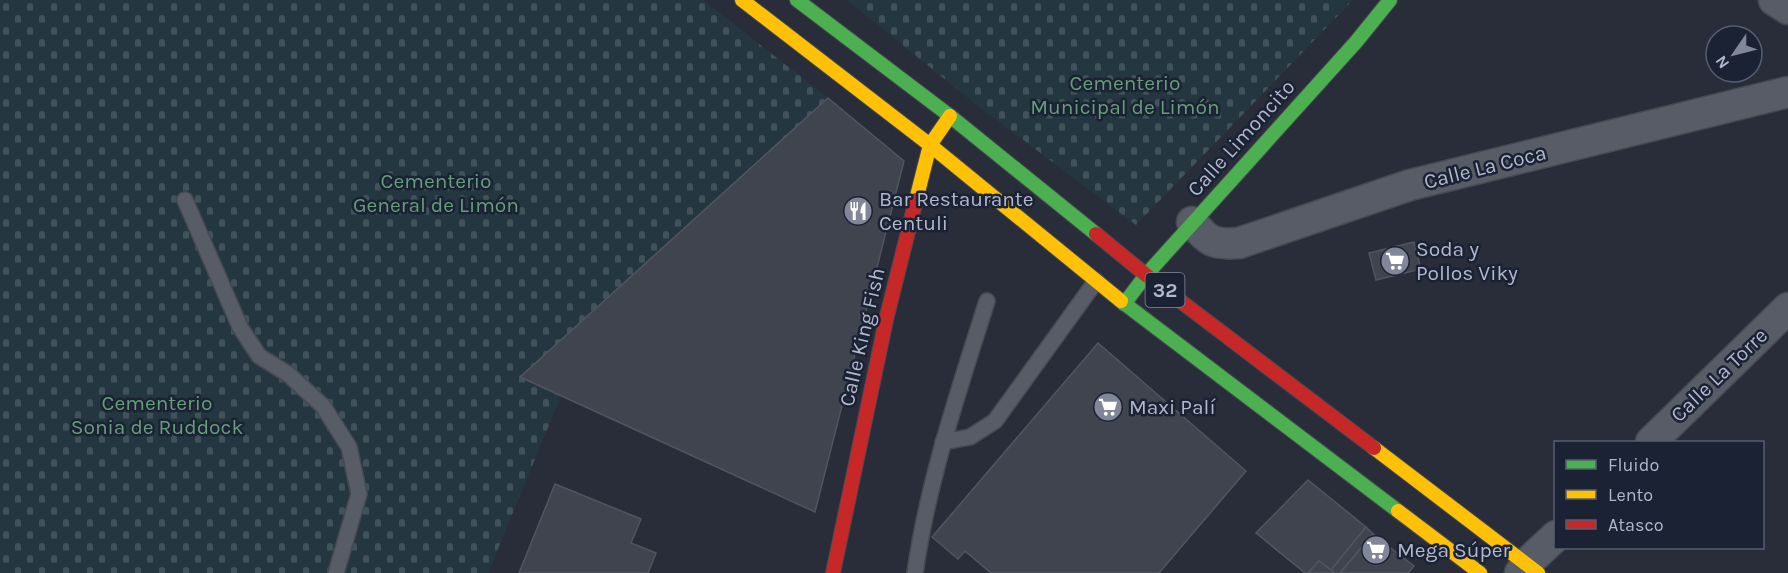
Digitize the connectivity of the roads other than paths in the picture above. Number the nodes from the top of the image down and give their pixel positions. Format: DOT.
graph roads {
  1 [pos="742,0"];
  2 [pos="797,0"];
  3 [pos="1390,0"];
  4 [pos="1774,0"];
  5 [pos="1788,9"];
  6 [pos="1788,92"];
  7 [pos="950,116"];
  8 [pos="930,145"];
  9 [pos="185,200"];
  10 [pos="1192,222"];
  11 [pos="1146,275"];
  12 [pos="1096,281"];
  13 [pos="987,301"];
  14 [pos="1124,304"];
  15 [pos="1788,309"];
  16 [pos="1652,441"];
  17 [pos="943,442"];
  18 [pos="1554,538"];
  19 [pos="1528,570"];
  20 [pos="336,573"];
  21 [pos="833,573"];
  22 [pos="915,573"];
  23 [pos="1480,573"];
  1 -- 8 [label="main road, 32"];
  2 -- 7 [label="main road, 32"];
  3 -- 10 [label="main road, Calle Limoncito"];
  4 -- 5 [label="street"];
  6 -- 10 [label="street, Calle La Coca"];
  7 -- 8 [label="main road, Calle King Fish"];
  7 -- 11 [label="main road, 32"];
  8 -- 12 [label="main road, 32"];
  8 -- 21 [label="main road, Calle King Fish"];
  9 -- 20 [label="lane"];
  10 -- 11 [label="main road, Calle Limoncito"];
  11 -- 14 [label="main road, Calle Limoncito"];
  11 -- 19 [label="main road, 32"];
  12 -- 14 [label="main road, 32"];
  12 -- 17 [label="lane"];
  13 -- 17 [label="lane"];
  14 -- 23 [label="main road, 32"];
  15 -- 16 [label="street, Calle La Torre"];
  17 -- 22 [label="lane"];
  18 -- 19 [label="street"];
}
